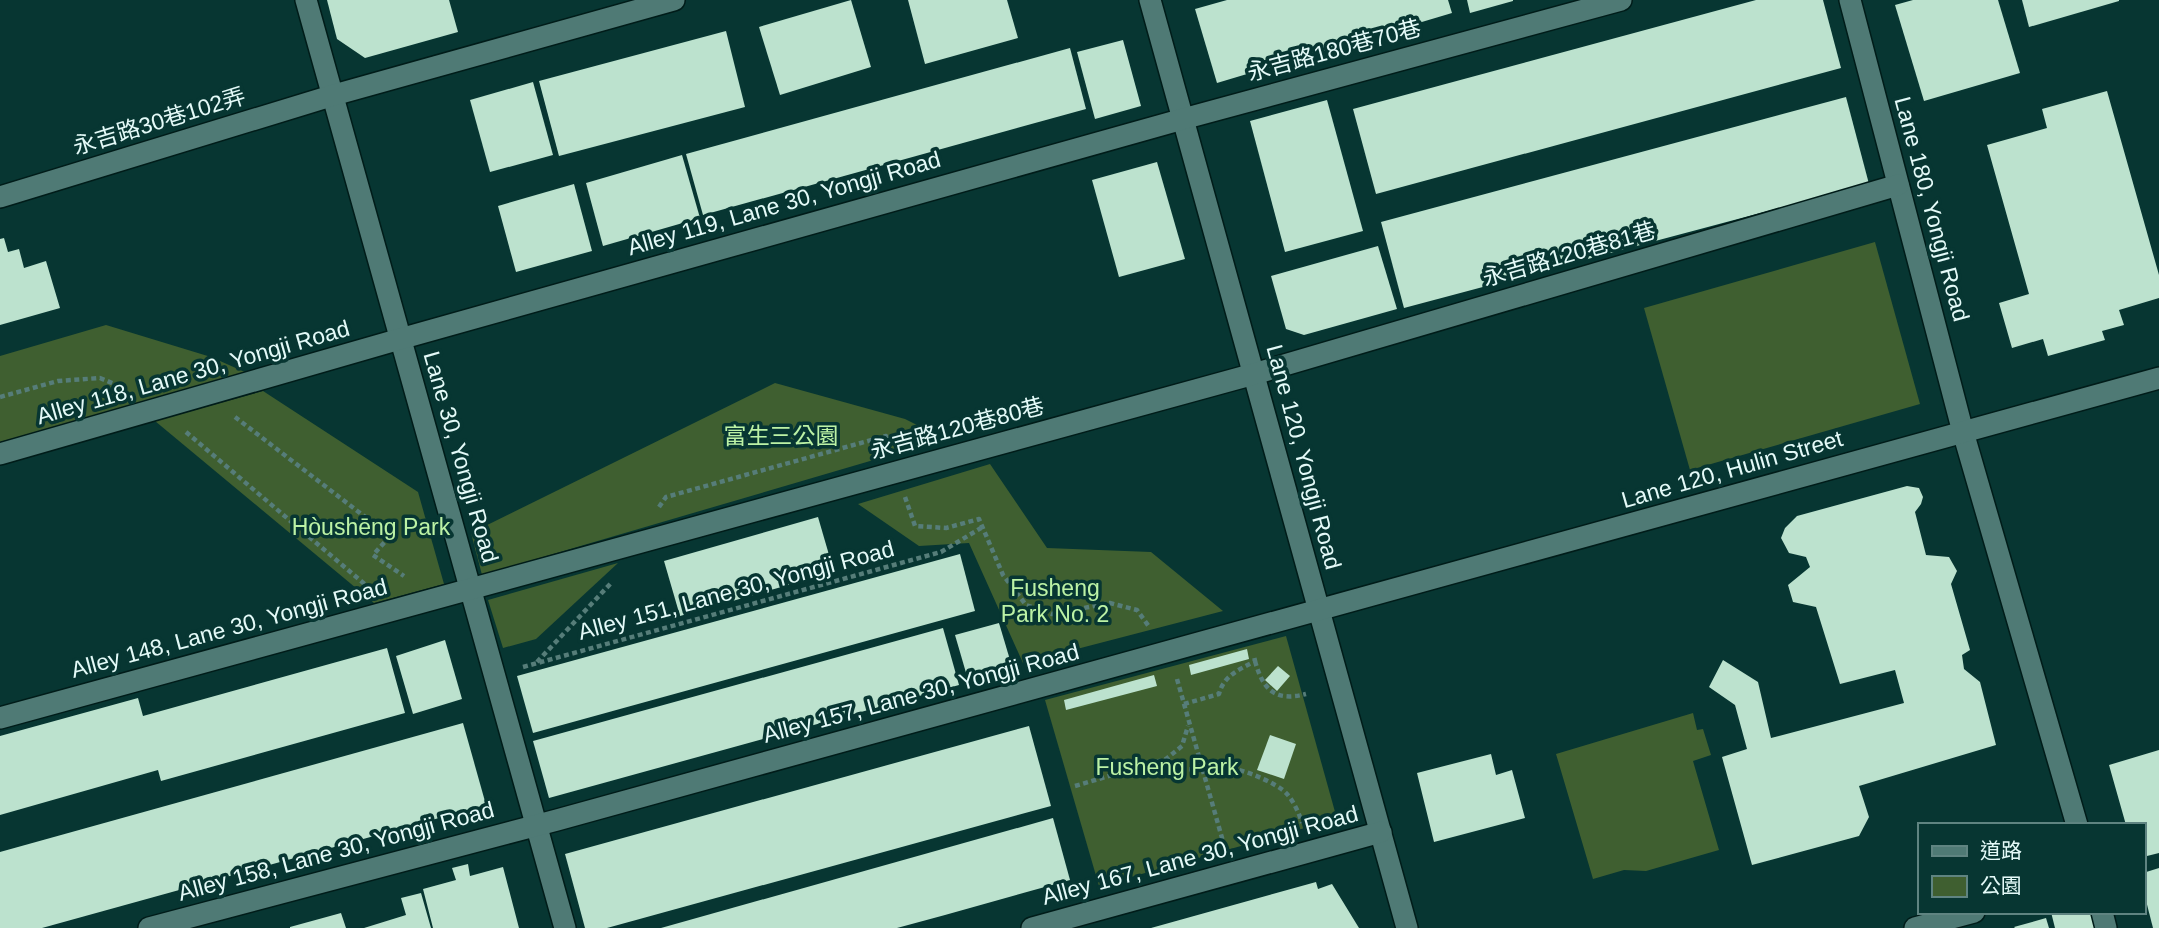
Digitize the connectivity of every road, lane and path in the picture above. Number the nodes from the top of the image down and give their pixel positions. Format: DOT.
graph roads {
  1 [pos="306,0"];
  2 [pos="674,0"];
  3 [pos="1150,0"];
  4 [pos="1621,0"];
  5 [pos="1850,0"];
  6 [pos="334,95"];
  7 [pos="1183,119"];
  8 [pos="1898,185"];
  9 [pos="0,197"];
  10 [pos="400,339"];
  11 [pos="1254,374"];
  12 [pos="2159,378"];
  13 [pos="130,390"];
  14 [pos="207,396"];
  15 [pos="0,397"];
  16 [pos="159,409"];
  17 [pos="1963,432"];
  18 [pos="0,454"];
  19 [pos="981,528"];
  20 [pos="404,577"];
  21 [pos="617,577"];
  22 [pos="471,589"];
  23 [pos="376,594"];
  24 [pos="1319,611"];
  25 [pos="1253,652"];
  26 [pos="1255,661"];
  27 [pos="537,663"];
  28 [pos="495,674"];
  29 [pos="1306,694"];
  30 [pos="1184,704"];
  31 [pos="0,718"];
  32 [pos="1188,721"];
  33 [pos="1166,759"];
  34 [pos="1075,786"];
  35 [pos="1302,823"];
  36 [pos="2076,823"];
  37 [pos="537,825"];
  38 [pos="1381,832"];
  39 [pos="1966,914"];
  40 [pos="149,928"];
  41 [pos="565,928"];
  42 [pos="1032,928"];
  43 [pos="1407,928"];
  44 [pos="1914,928"];
  1 -- 6 [label="street, Lane 30, Yongji Road"];
  2 -- 6 [label="street, 永吉路30巷102弄"];
  3 -- 7 [label="street, Lane 120, Yongji Road"];
  4 -- 7 [label="street, 永吉路180巷70巷"];
  5 -- 8 [label="street, Lane 180, Yongji Road"];
  6 -- 9 [label="street, 永吉路30巷102弄"];
  6 -- 10 [label="street, Lane 30, Yongji Road"];
  7 -- 10 [label="street, Alley 119, Lane 30, Yongji Road"];
  7 -- 11 [label="street, Lane 120, Yongji Road"];
  8 -- 11 [label="street, 永吉路120巷81巷"];
  8 -- 17 [label="street, Lane 180, Yongji Road"];
  10 -- 14 [label="street, Alley 118, Lane 30, Yongji Road"];
  10 -- 22 [label="street, Lane 30, Yongji Road"];
  11 -- 22 [label="street, 永吉路120巷80巷"];
  11 -- 24 [label="street, Lane 120, Yongji Road"];
  12 -- 17 [label="street, Lane 120, Hulin Street"];
  13 -- 15 [label="path"];
  14 -- 16 [label="street, Alley 118, Lane 30, Yongji Road"];
  14 -- 20 [label="path"];
  16 -- 18 [label="street, Alley 118, Lane 30, Yongji Road"];
  16 -- 23 [label="path"];
  17 -- 24 [label="street, Lane 120, Hulin Street"];
  17 -- 36 [label="street, Lane 180, Yongji Road"];
  19 -- 27 [label="path, Alley 151, Lane 30, Yongji Road"];
  21 -- 27 [label="path"];
  22 -- 28 [label="street, Lane 30, Yongji Road"];
  22 -- 31 [label="street, Alley 148, Lane 30, Yongji Road"];
  24 -- 37 [label="street, Alley 157, Lane 30, Yongji Road"];
  24 -- 38 [label="street, Lane 120, Yongji Road"];
  25 -- 26 [label="path"];
  26 -- 29 [label="path"];
  26 -- 30 [label="path"];
  27 -- 28 [label="path, Alley 151, Lane 30, Yongji Road"];
  28 -- 37 [label="street, Lane 30, Yongji Road"];
  32 -- 33 [label="path"];
  33 -- 34 [label="path"];
  33 -- 35 [label="path"];
  37 -- 40 [label="street, Alley 158, Lane 30, Yongji Road"];
  37 -- 41 [label="street, Lane 30, Yongji Road"];
  38 -- 42 [label="street, Alley 167, Lane 30, Yongji Road"];
  38 -- 43 [label="street, Lane 120, Yongji Road"];
  39 -- 44 [label="street"];
}
